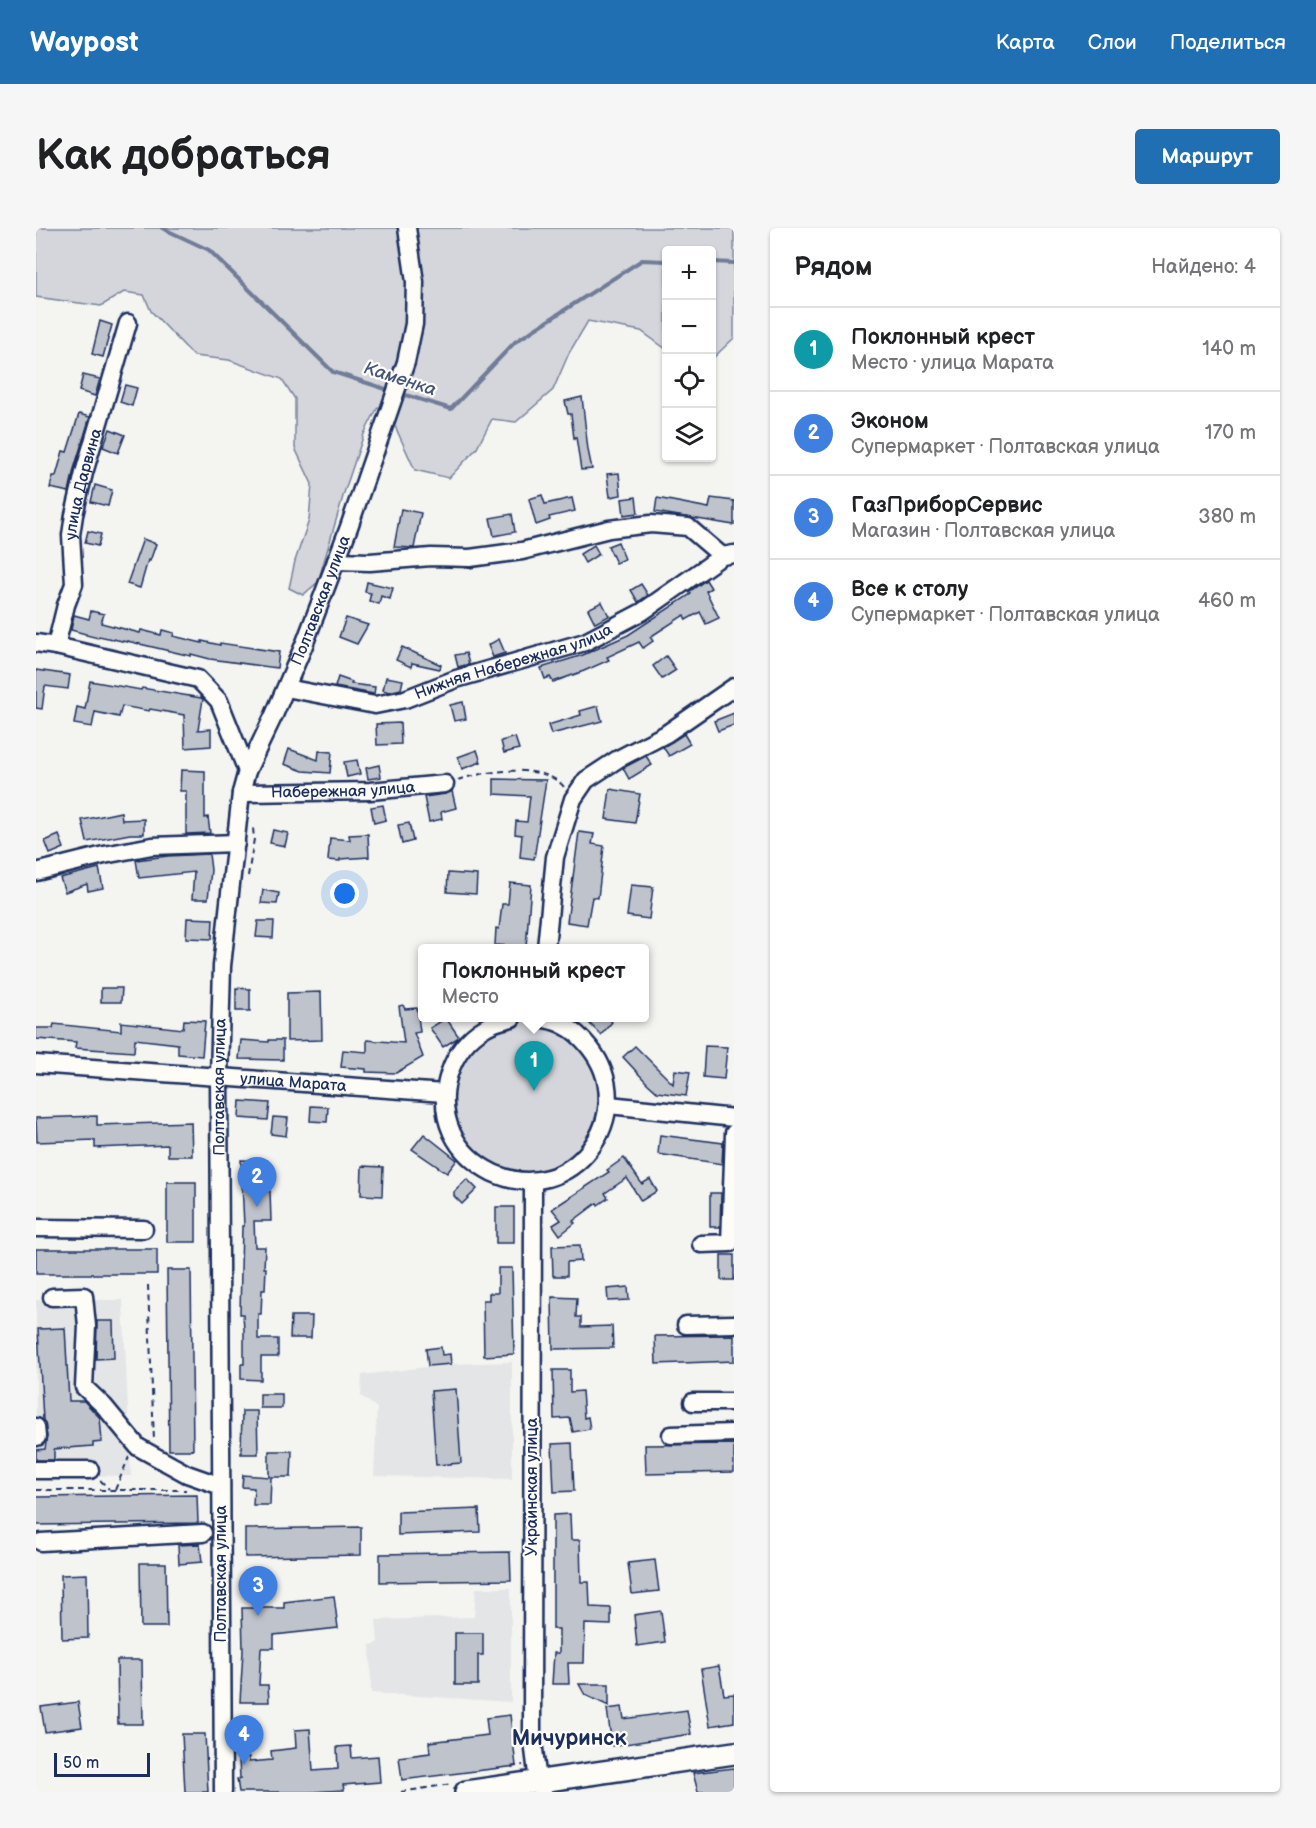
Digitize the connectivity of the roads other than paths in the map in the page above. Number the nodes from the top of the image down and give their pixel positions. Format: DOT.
graph roads {
  1 [pos="407,228"];
  2 [pos="128,323"];
  3 [pos="728,555"];
  4 [pos="336,561"];
  5 [pos="36,643"];
  6 [pos="56,646"];
  7 [pos="734,687"];
  8 [pos="286,688"];
  9 [pos="247,771"];
  10 [pos="445,784"];
  11 [pos="241,793"];
  12 [pos="236,843"];
  13 [pos="36,872"];
  14 [pos="546,944"];
  15 [pos="498,1022"];
  16 [pos="555,1022"];
  17 [pos="36,1064"];
  18 [pos="219,1077"];
  19 [pos="444,1093"];
  20 [pos="609,1105"];
  21 [pos="734,1118"];
  22 [pos="734,1133"];
  23 [pos="533,1181"];
  24 [pos="36,1228"];
  25 [pos="144,1229"];
  26 [pos="701,1244"];
  27 [pos="52,1297"];
  28 [pos="734,1324"];
  29 [pos="686,1325"];
  30 [pos="693,1402"];
  31 [pos="734,1402"];
  32 [pos="36,1427"];
  33 [pos="734,1433"];
  34 [pos="671,1435"];
  35 [pos="37,1437"];
  36 [pos="36,1470"];
  37 [pos="90,1470"];
  38 [pos="221,1486"];
  39 [pos="203,1533"];
  40 [pos="41,1542"];
  41 [pos="734,1753"];
  42 [pos="541,1787"];
  43 [pos="222,1792"];
  44 [pos="466,1792"];
  1 -- 4 [label="street, Полтавская улица"];
  2 -- 6 [label="street, улица Дарвина"];
  3 -- 4 [label="street, Нижняя Набережная улица"];
  3 -- 8 [label="street, Нижняя Набережная улица"];
  4 -- 8 [label="street, Полтавская улица"];
  5 -- 6 [label="street"];
  6 -- 9 [label="street"];
  7 -- 14 [label="street"];
  8 -- 9 [label="street, Полтавская улица"];
  9 -- 11 [label="street, Полтавская улица"];
  10 -- 11 [label="street, Набережная улица"];
  11 -- 12 [label="street, Полтавская улица"];
  12 -- 13 [label="street"];
  12 -- 18 [label="street, Полтавская улица"];
  15 -- 19 [label="street"];
  16 -- 20 [label="street"];
  17 -- 18 [label="street, улица Марата"];
  18 -- 19 [label="street, улица Марата"];
  18 -- 38 [label="street, Полтавская улица"];
  19 -- 23 [label="street"];
  20 -- 21 [label="street"];
  20 -- 23 [label="street"];
  22 -- 26 [label="street"];
  23 -- 42 [label="street, Украинская улица"];
  24 -- 25 [label="street"];
  27 -- 38 [label="street"];
  28 -- 29 [label="street"];
  30 -- 31 [label="street"];
  32 -- 35 [label="street"];
  33 -- 34 [label="street"];
  36 -- 37 [label="street"];
  38 -- 43 [label="street, Полтавская улица"];
  39 -- 40 [label="street"];
  41 -- 42 [label="main road"];
  42 -- 44 [label="main road"];
}
